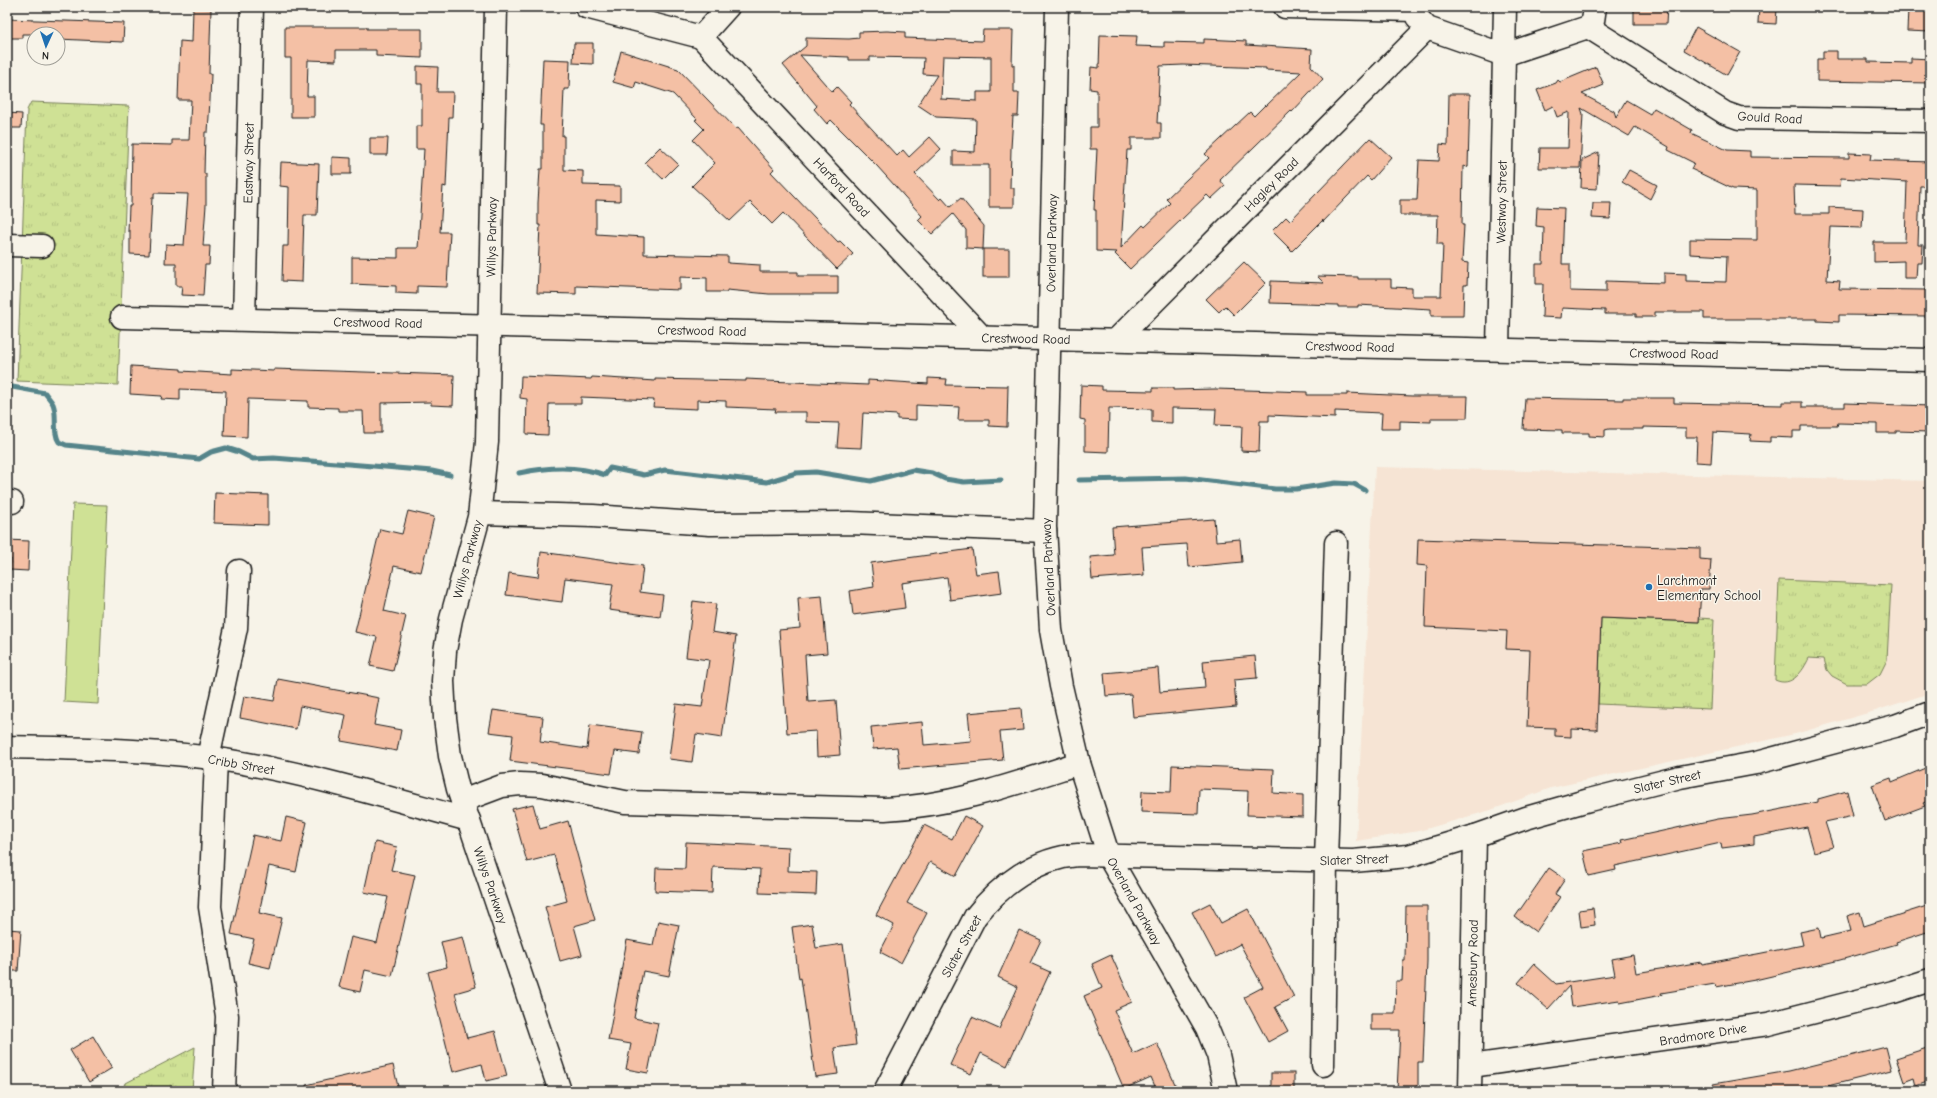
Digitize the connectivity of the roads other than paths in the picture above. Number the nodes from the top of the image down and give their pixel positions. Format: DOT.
graph roads {
  1 [pos="252,7"];
  2 [pos="496,7"];
  3 [pos="586,7"];
  4 [pos="728,7"];
  5 [pos="1057,7"];
  6 [pos="1285,7"];
  7 [pos="1505,7"];
  8 [pos="1595,7"];
  9 [pos="1414,8"];
  10 [pos="1588,27"];
  11 [pos="1427,28"];
  12 [pos="701,37"];
  13 [pos="1504,55"];
  14 [pos="1930,121"];
  15 [pos="7,245"];
  16 [pos="42,246"];
  17 [pos="122,317"];
  18 [pos="244,319"];
  19 [pos="488,325"];
  20 [pos="982,337"];
  21 [pos="1049,338"];
  22 [pos="1116,340"];
  23 [pos="1498,349"];
  24 [pos="1930,360"];
  25 [pos="480,513"];
  26 [pos="1045,531"];
  27 [pos="1336,544"];
  28 [pos="239,571"];
  29 [pos="1930,713"];
  30 [pos="7,747"];
  31 [pos="212,758"];
  32 [pos="1079,763"];
  33 [pos="466,811"];
  34 [pos="1474,836"];
  35 [pos="1109,857"];
  36 [pos="1326,861"];
  37 [pos="1930,980"];
  38 [pos="1322,1065"];
  39 [pos="1470,1066"];
  40 [pos="224,1091"];
  41 [pos="560,1091"];
  42 [pos="885,1091"];
  43 [pos="1226,1091"];
  44 [pos="1470,1091"];
  1 -- 18 [label="street, Eastway Street"];
  2 -- 19 [label="street, Willys Parkway"];
  3 -- 12 [label="street"];
  4 -- 12 [label="street"];
  5 -- 21 [label="street, Overland Parkway"];
  6 -- 9 [label="street"];
  7 -- 13 [label="street, Westway Street"];
  8 -- 10 [label="street"];
  9 -- 11 [label="street"];
  10 -- 13 [label="street"];
  10 -- 14 [label="street, Gould Road"];
  11 -- 13 [label="street"];
  11 -- 22 [label="street, Hagley Road"];
  12 -- 20 [label="street, Harford Road"];
  13 -- 23 [label="street, Westway Street"];
  15 -- 16 [label="street"];
  17 -- 18 [label="street, Crestwood Road"];
  18 -- 19 [label="street, Crestwood Road"];
  19 -- 20 [label="street, Crestwood Road"];
  19 -- 25 [label="street, Willys Parkway"];
  20 -- 21 [label="street, Crestwood Road"];
  21 -- 22 [label="street, Crestwood Road"];
  21 -- 26 [label="street, Overland Parkway"];
  22 -- 23 [label="street, Crestwood Road"];
  23 -- 24 [label="street, Crestwood Road"];
  25 -- 26 [label="street"];
  25 -- 33 [label="street, Willys Parkway"];
  26 -- 32 [label="street, Overland Parkway"];
  27 -- 36 [label="street"];
  28 -- 31 [label="street"];
  29 -- 34 [label="street, Slater Street"];
  30 -- 31 [label="street, Cribb Street"];
  31 -- 33 [label="street, Cribb Street"];
  31 -- 40 [label="street"];
  32 -- 33 [label="street"];
  32 -- 35 [label="street, Overland Parkway"];
  33 -- 41 [label="street, Willys Parkway"];
  34 -- 36 [label="street, Slater Street"];
  34 -- 39 [label="street, Amesbury Road"];
  35 -- 36 [label="street, Slater Street"];
  35 -- 42 [label="street, Slater Street"];
  35 -- 43 [label="street, Overland Parkway"];
  36 -- 38 [label="street"];
  37 -- 39 [label="street, Bradmore Drive"];
  39 -- 44 [label="street, Amesbury Road"];
}
